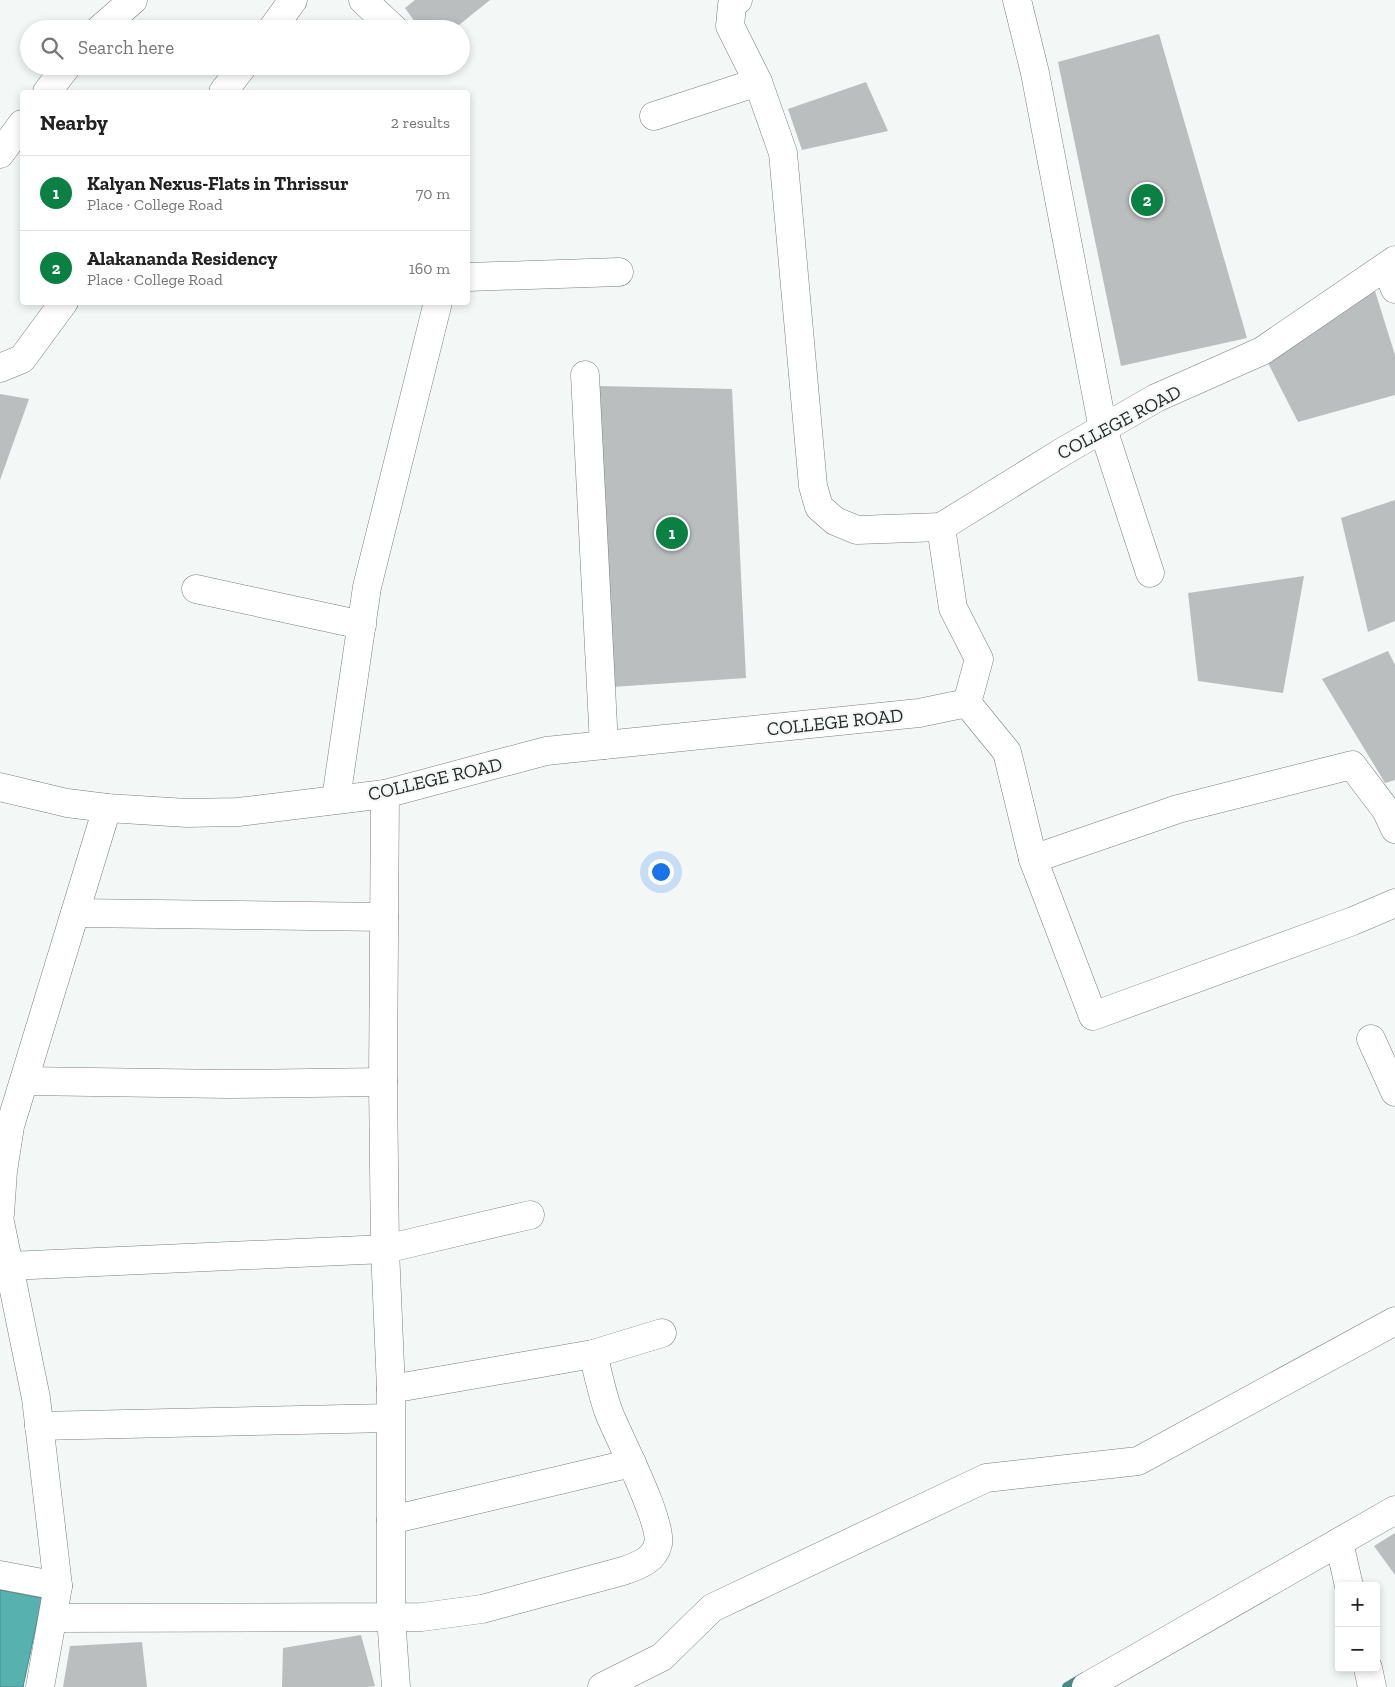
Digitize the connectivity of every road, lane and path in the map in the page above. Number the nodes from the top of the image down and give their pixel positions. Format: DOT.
graph roads {
  1 [pos="133,0"];
  2 [pos="294,0"];
  3 [pos="363,0"];
  4 [pos="738,0"];
  5 [pos="1017,0"];
  6 [pos="110,20"];
  7 [pos="279,20"];
  8 [pos="384,20"];
  9 [pos="60,75"];
  10 [pos="236,75"];
  11 [pos="758,82"];
  12 [pos="49,90"];
  13 [pos="225,90"];
  14 [pos="654,116"];
  15 [pos="20,127"];
  16 [pos="0,154"];
  17 [pos="618,272"];
  18 [pos="1392,272"];
  19 [pos="470,277"];
  20 [pos="62,305"];
  21 [pos="437,305"];
  22 [pos="0,368"];
  23 [pos="585,375"];
  24 [pos="1103,429"];
  25 [pos="941,527"];
  26 [pos="1150,574"];
  27 [pos="196,590"];
  28 [pos="362,625"];
  29 [pos="967,703"];
  30 [pos="604,745"];
  31 [pos="0,787"];
  32 [pos="385,794"];
  33 [pos="336,799"];
  34 [pos="108,808"];
  35 [pos="1395,829"];
  36 [pos="1033,859"];
  37 [pos="1395,903"];
  38 [pos="75,913"];
  39 [pos="384,917"];
  40 [pos="1371,1039"];
  41 [pos="24,1081"];
  42 [pos="383,1082"];
  43 [pos="1395,1092"];
  44 [pos="0,1214"];
  45 [pos="530,1215"];
  46 [pos="0,1222"];
  47 [pos="385,1249"];
  48 [pos="10,1266"];
  49 [pos="1395,1321"];
  50 [pos="662,1333"];
  51 [pos="593,1354"];
  52 [pos="391,1388"];
  53 [pos="390,1418"];
  54 [pos="39,1426"];
  55 [pos="632,1463"];
  56 [pos="1395,1510"];
  57 [pos="391,1520"];
  58 [pos="1339,1542"];
  59 [pos="0,1575"];
  60 [pos="1348,1582"];
  61 [pos="58,1586"];
  62 [pos="391,1617"];
  63 [pos="53,1618"];
  64 [pos="1369,1672"];
  65 [pos="1118,1678"];
  66 [pos="40,1687"];
  67 [pos="396,1687"];
  68 [pos="602,1687"];
  69 [pos="1086,1687"];
  70 [pos="1372,1687"];
  1 -- 6 [label="street"];
  2 -- 7 [label="street"];
  3 -- 8 [label="street"];
  4 -- 11 [label="street"];
  5 -- 24 [label="street"];
  9 -- 12 [label="street"];
  10 -- 13 [label="street"];
  11 -- 14 [label="street"];
  11 -- 25 [label="street"];
  15 -- 16 [label="street"];
  17 -- 19 [label="street"];
  18 -- 24 [label="street, COLLEGE ROAD"];
  20 -- 22 [label="street"];
  21 -- 28 [label="street"];
  23 -- 30 [label="street"];
  24 -- 25 [label="street, COLLEGE ROAD"];
  24 -- 26 [label="street"];
  25 -- 29 [label="street"];
  27 -- 28 [label="street"];
  28 -- 33 [label="street"];
  29 -- 30 [label="street, COLLEGE ROAD"];
  29 -- 36 [label="street"];
  30 -- 32 [label="street, COLLEGE ROAD"];
  31 -- 34 [label="street, COLLEGE ROAD"];
  32 -- 33 [label="street, COLLEGE ROAD"];
  32 -- 39 [label="street"];
  33 -- 34 [label="street, COLLEGE ROAD"];
  34 -- 38 [label="street"];
  35 -- 36 [label="street"];
  36 -- 37 [label="street"];
  38 -- 39 [label="street"];
  38 -- 41 [label="street"];
  39 -- 42 [label="street"];
  40 -- 43 [label="street"];
  41 -- 42 [label="street"];
  41 -- 44 [label="street"];
  42 -- 47 [label="street"];
  45 -- 47 [label="street"];
  46 -- 48 [label="street"];
  47 -- 48 [label="street"];
  47 -- 52 [label="street"];
  48 -- 54 [label="street"];
  49 -- 68 [label="street"];
  50 -- 51 [label="street"];
  51 -- 52 [label="street"];
  51 -- 55 [label="street"];
  52 -- 53 [label="street"];
  53 -- 54 [label="street"];
  53 -- 57 [label="street"];
  54 -- 61 [label="street"];
  55 -- 57 [label="street"];
  55 -- 62 [label="street"];
  56 -- 58 [label="street"];
  57 -- 62 [label="street"];
  58 -- 60 [label="street"];
  58 -- 65 [label="street"];
  59 -- 61 [label="street"];
  61 -- 63 [label="street"];
  62 -- 63 [label="street"];
  62 -- 67 [label="street"];
  63 -- 66 [label="street"];
  64 -- 70 [label="street"];
  65 -- 69 [label="street"];
}
